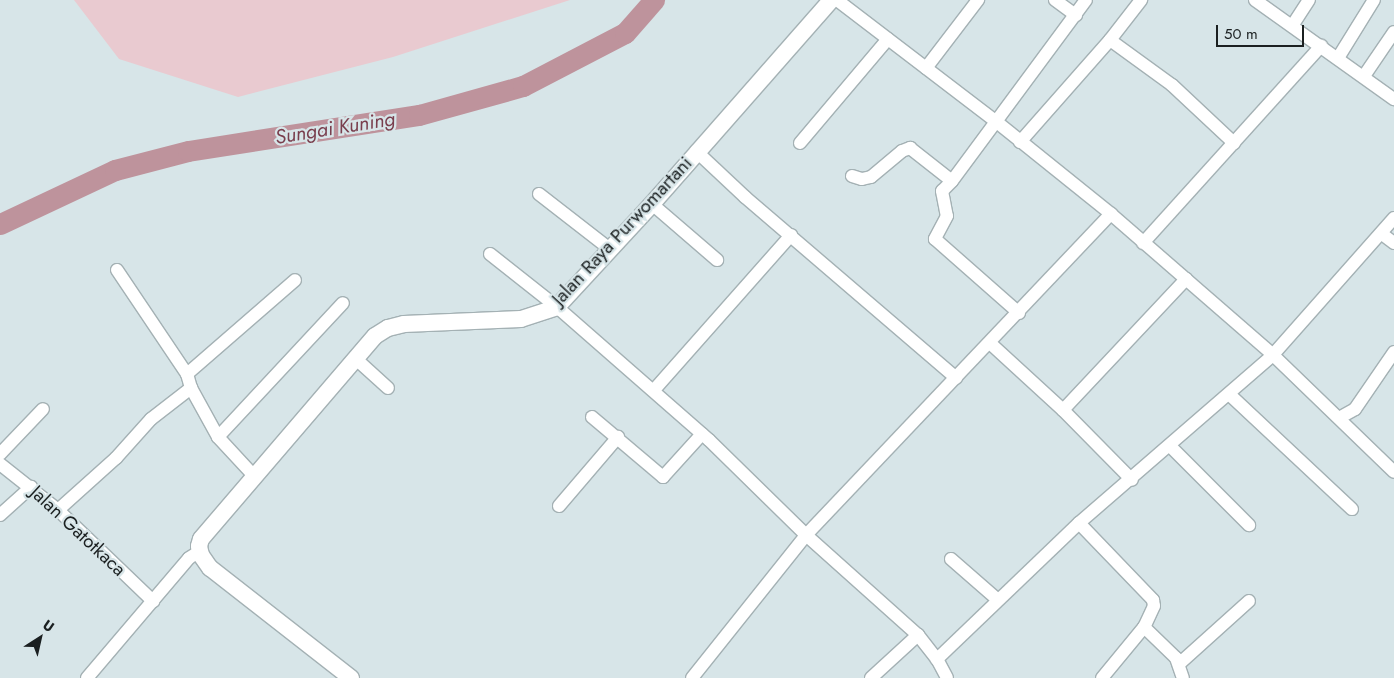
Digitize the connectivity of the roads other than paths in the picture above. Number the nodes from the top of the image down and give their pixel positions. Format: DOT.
graph roads {
  1 [pos="830,0"];
  2 [pos="836,0"];
  3 [pos="978,0"];
  4 [pos="1055,0"];
  5 [pos="1086,0"];
  6 [pos="1141,0"];
  7 [pos="1255,0"];
  8 [pos="1309,0"];
  9 [pos="1374,0"];
  10 [pos="1076,15"];
  11 [pos="1292,26"];
  12 [pos="1394,32"];
  13 [pos="888,39"];
  14 [pos="1110,40"];
  15 [pos="1321,46"];
  16 [pos="1338,58"];
  17 [pos="926,68"];
  18 [pos="1364,76"];
  19 [pos="1394,99"];
  20 [pos="998,123"];
  21 [pos="1020,142"];
  22 [pos="800,143"];
  23 [pos="1234,143"];
  24 [pos="696,151"];
  25 [pos="852,176"];
  26 [pos="952,182"];
  27 [pos="539,194"];
  28 [pos="652,204"];
  29 [pos="1111,214"];
  30 [pos="1394,218"];
  31 [pos="1382,234"];
  32 [pos="791,235"];
  33 [pos="1143,243"];
  34 [pos="1394,243"];
  35 [pos="610,249"];
  36 [pos="490,254"];
  37 [pos="717,260"];
  38 [pos="117,270"];
  39 [pos="1186,279"];
  40 [pos="295,280"];
  41 [pos="343,303"];
  42 [pos="557,307"];
  43 [pos="1019,313"];
  44 [pos="991,344"];
  45 [pos="1394,352"];
  46 [pos="1273,355"];
  47 [pos="356,359"];
  48 [pos="187,374"];
  49 [pos="956,378"];
  50 [pos="190,388"];
  51 [pos="388,388"];
  52 [pos="654,390"];
  53 [pos="1230,395"];
  54 [pos="43,409"];
  55 [pos="1064,410"];
  56 [pos="592,417"];
  57 [pos="1339,418"];
  58 [pos="702,434"];
  59 [pos="218,437"];
  60 [pos="618,437"];
  61 [pos="1170,446"];
  62 [pos="0,454"];
  63 [pos="0,464"];
  64 [pos="1394,472"];
  65 [pos="254,477"];
  66 [pos="1132,480"];
  67 [pos="31,487"];
  68 [pos="559,506"];
  69 [pos="1352,509"];
  70 [pos="58,510"];
  71 [pos="0,515"];
  72 [pos="1079,523"];
  73 [pos="1249,525"];
  74 [pos="806,535"];
  75 [pos="200,551"];
  76 [pos="951,559"];
  77 [pos="998,600"];
  78 [pos="153,601"];
  79 [pos="1249,601"];
  80 [pos="1144,627"];
  81 [pos="918,635"];
  82 [pos="938,659"];
  83 [pos="1179,664"];
  84 [pos="698,676"];
  85 [pos="87,678"];
  86 [pos="350,678"];
  87 [pos="871,678"];
  88 [pos="947,678"];
  89 [pos="1102,678"];
  90 [pos="1183,678"];
  1 -- 24 [label="street, Jalan Raya Purwomartani"];
  2 -- 13 [label="street"];
  3 -- 17 [label="street"];
  4 -- 10 [label="street"];
  5 -- 10 [label="street"];
  6 -- 14 [label="street"];
  7 -- 11 [label="street"];
  8 -- 11 [label="street"];
  9 -- 16 [label="street"];
  10 -- 20 [label="street"];
  11 -- 15 [label="street"];
  12 -- 18 [label="street"];
  13 -- 17 [label="street"];
  13 -- 22 [label="street"];
  14 -- 21 [label="street"];
  14 -- 23 [label="street"];
  15 -- 16 [label="street"];
  15 -- 23 [label="street"];
  16 -- 18 [label="street"];
  17 -- 20 [label="street"];
  18 -- 19 [label="street"];
  20 -- 21 [label="street"];
  20 -- 26 [label="street"];
  21 -- 29 [label="street"];
  23 -- 33 [label="street"];
  24 -- 28 [label="street, Jalan Raya Purwomartani"];
  24 -- 32 [label="street"];
  25 -- 26 [label="street"];
  26 -- 43 [label="street"];
  27 -- 35 [label="street"];
  28 -- 35 [label="street, Jalan Raya Purwomartani"];
  28 -- 37 [label="street"];
  29 -- 33 [label="street"];
  29 -- 43 [label="street"];
  30 -- 31 [label="street"];
  31 -- 34 [label="street"];
  31 -- 46 [label="street"];
  32 -- 49 [label="street"];
  32 -- 52 [label="street"];
  33 -- 39 [label="street"];
  35 -- 42 [label="street, Jalan Raya Purwomartani"];
  36 -- 42 [label="street"];
  38 -- 48 [label="street"];
  39 -- 46 [label="street"];
  39 -- 55 [label="street"];
  40 -- 48 [label="street"];
  41 -- 59 [label="street"];
  42 -- 47 [label="street, Jalan Raya Purwomartani"];
  42 -- 52 [label="street"];
  43 -- 44 [label="street"];
  44 -- 49 [label="street"];
  44 -- 55 [label="street"];
  45 -- 57 [label="street"];
  46 -- 53 [label="street"];
  46 -- 57 [label="street"];
  47 -- 51 [label="street"];
  47 -- 65 [label="street, Jalan Raya Purwomartani"];
  48 -- 50 [label="street"];
  49 -- 74 [label="street"];
  50 -- 59 [label="street"];
  50 -- 70 [label="street"];
  52 -- 58 [label="street"];
  53 -- 61 [label="street"];
  53 -- 69 [label="street"];
  54 -- 62 [label="street"];
  55 -- 66 [label="street"];
  56 -- 60 [label="street"];
  57 -- 64 [label="street"];
  58 -- 60 [label="street"];
  58 -- 74 [label="street"];
  59 -- 65 [label="street"];
  60 -- 68 [label="street"];
  61 -- 66 [label="street"];
  61 -- 73 [label="street"];
  63 -- 67 [label="street, Jalan Gatotkaca"];
  65 -- 75 [label="street, Jalan Raya Purwomartani"];
  66 -- 72 [label="street"];
  67 -- 70 [label="street, Jalan Gatotkaca"];
  67 -- 71 [label="street"];
  70 -- 78 [label="street, Jalan Gatotkaca"];
  72 -- 77 [label="street"];
  72 -- 80 [label="street"];
  74 -- 81 [label="street"];
  74 -- 84 [label="street"];
  75 -- 78 [label="street"];
  75 -- 86 [label="street"];
  76 -- 77 [label="street"];
  77 -- 82 [label="street"];
  78 -- 85 [label="street"];
  79 -- 83 [label="street"];
  80 -- 83 [label="street"];
  80 -- 89 [label="street"];
  81 -- 82 [label="street"];
  81 -- 87 [label="street"];
  82 -- 88 [label="street"];
  83 -- 90 [label="street"];
}
